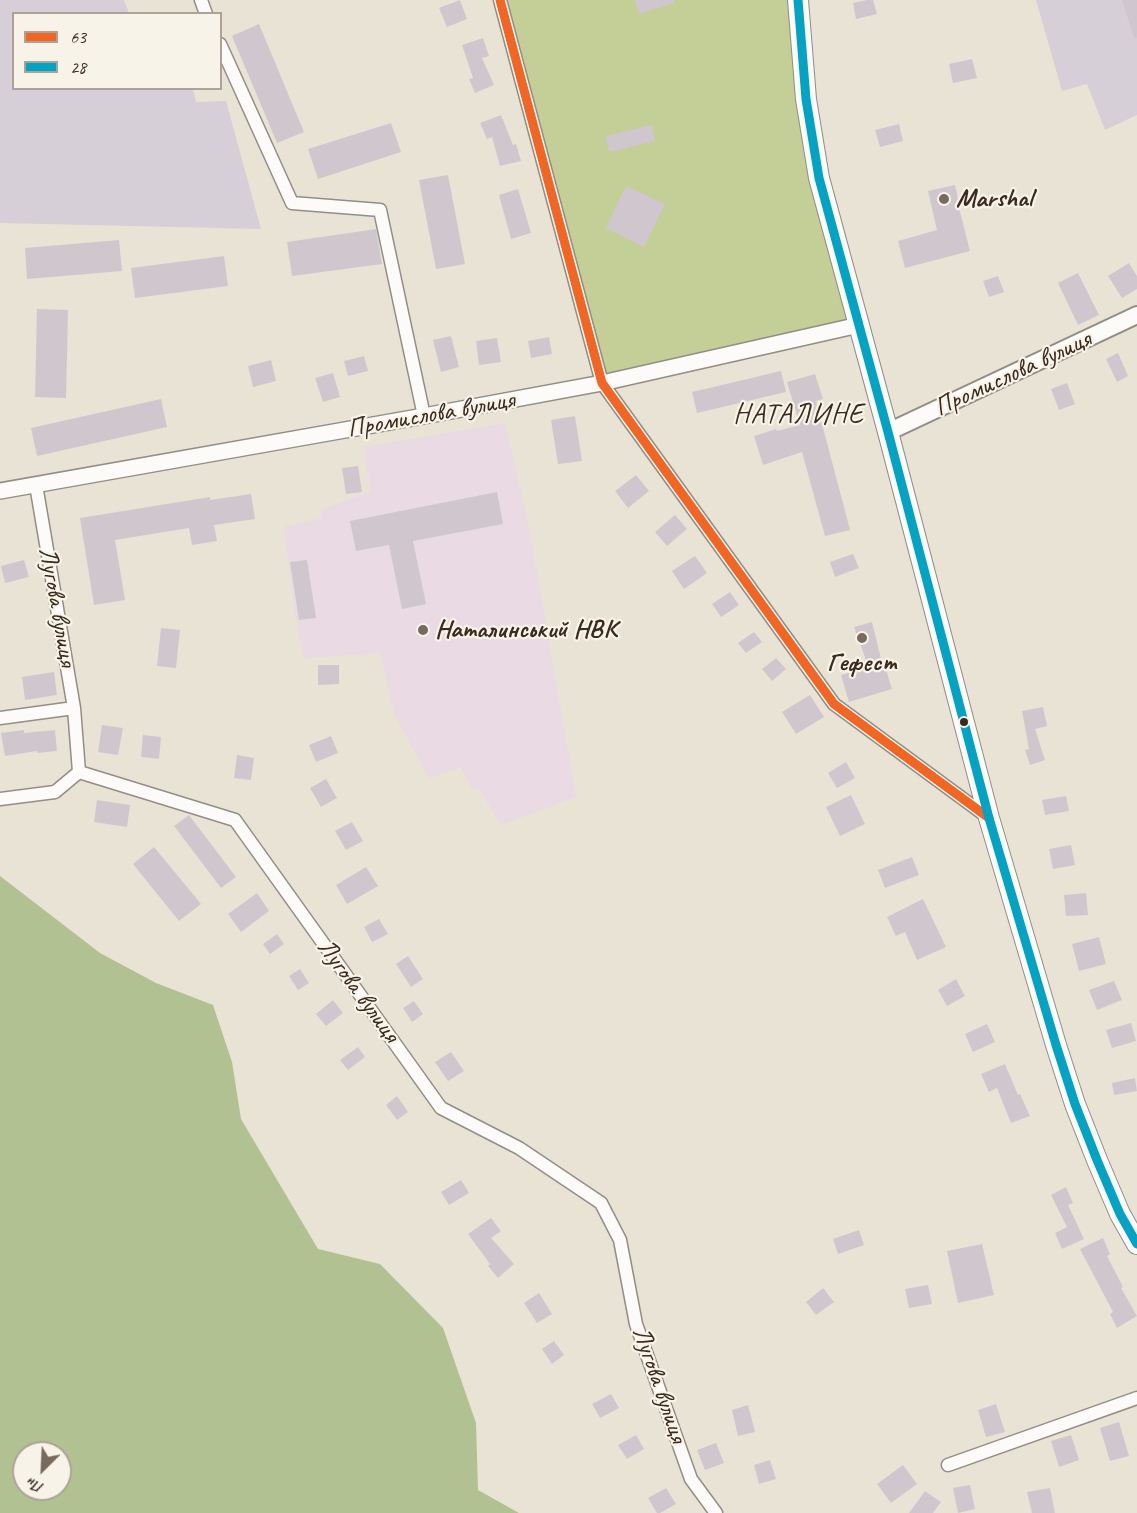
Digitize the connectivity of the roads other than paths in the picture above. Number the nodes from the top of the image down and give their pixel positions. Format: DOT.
graph roads {
  1 [pos="500,0"];
  2 [pos="798,0"];
  3 [pos="222,48"];
  4 [pos="1137,315"];
  5 [pos="859,325"];
  6 [pos="602,383"];
  7 [pos="424,416"];
  8 [pos="888,432"];
  9 [pos="36,485"];
  10 [pos="0,491"];
  11 [pos="74,708"];
  12 [pos="0,718"];
  13 [pos="80,772"];
  14 [pos="0,799"];
  15 [pos="989,818"];
  16 [pos="1137,1244"];
  17 [pos="1137,1398"];
  18 [pos="948,1464"];
  19 [pos="716,1513"];
  1 -- 6 [label="street"];
  2 -- 5 [label="highway"];
  3 -- 7 [label="street"];
  4 -- 8 [label="main road, Промислова вулиця"];
  5 -- 6 [label="street, Промислова вулиця"];
  5 -- 8 [label="highway"];
  6 -- 7 [label="street, Промислова вулиця"];
  6 -- 15 [label="street"];
  7 -- 9 [label="street, Промислова вулиця"];
  8 -- 15 [label="highway"];
  9 -- 10 [label="street, Промислова вулиця"];
  9 -- 11 [label="street, Лугова вулиця"];
  11 -- 12 [label="street"];
  11 -- 13 [label="street, Лугова вулиця"];
  13 -- 14 [label="street"];
  13 -- 19 [label="street, Лугова вулиця"];
  15 -- 16 [label="highway"];
  17 -- 18 [label="street"];
}
